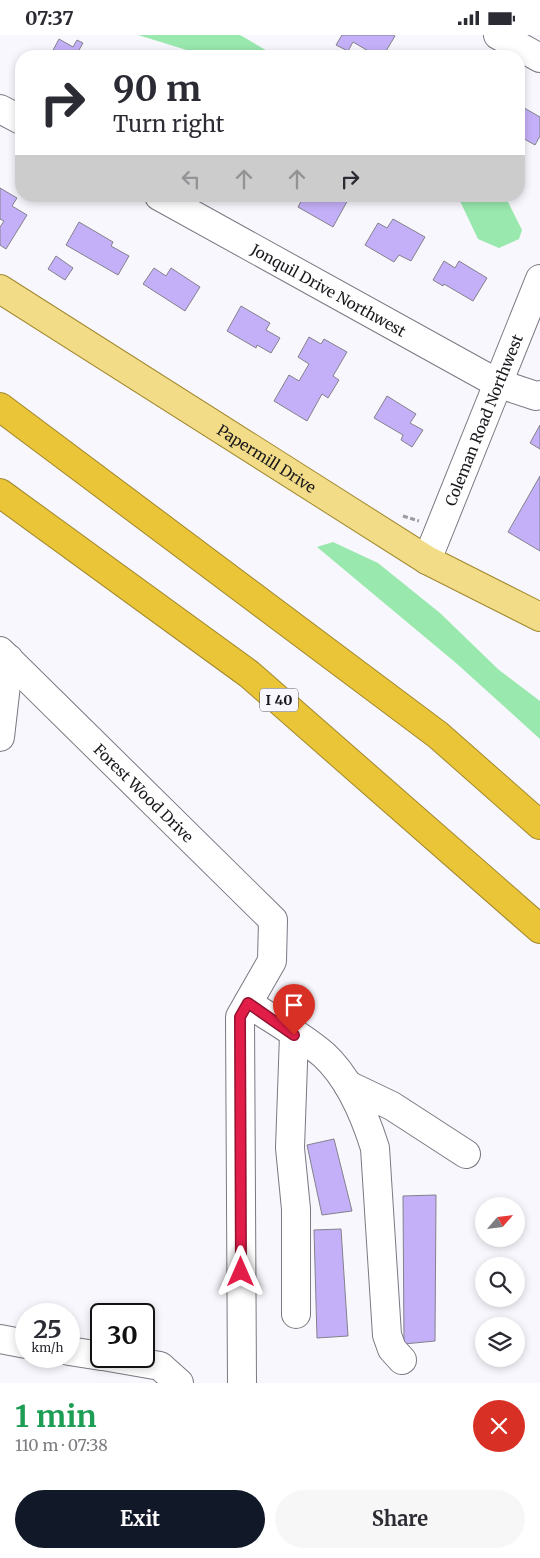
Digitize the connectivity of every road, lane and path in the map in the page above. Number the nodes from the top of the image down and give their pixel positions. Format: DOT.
graph roads {
  1 [pos="498,35"];
  2 [pos="540,58"];
  3 [pos="0,109"];
  4 [pos="15,117"];
  5 [pos="170,202"];
  6 [pos="540,279"];
  7 [pos="0,289"];
  8 [pos="498,383"];
  9 [pos="538,397"];
  10 [pos="0,407"];
  11 [pos="0,493"];
  12 [pos="427,560"];
  13 [pos="540,617"];
  14 [pos="8,659"];
  15 [pos="0,737"];
  16 [pos="540,825"];
  17 [pos="540,929"];
  18 [pos="248,1003"];
  19 [pos="294,1035"];
  20 [pos="348,1085"];
  21 [pos="466,1154"];
  22 [pos="296,1314"];
  23 [pos="0,1339"];
  24 [pos="15,1342"];
  25 [pos="402,1360"];
  26 [pos="155,1364"];
  27 [pos="180,1383"];
  28 [pos="242,1383"];
  1 -- 2 [label="street"];
  3 -- 4 [label="street"];
  5 -- 8 [label="street, Jonquil Drive Northwest"];
  6 -- 8 [label="street, Coleman Road Northwest"];
  7 -- 12 [label="main road, Papermill Drive"];
  8 -- 9 [label="street, Jonquil Drive Northwest"];
  8 -- 12 [label="street, Coleman Road Northwest"];
  10 -- 16 [label="highway"];
  11 -- 17 [label="highway, I 40"];
  12 -- 13 [label="main road, Papermill Drive"];
  14 -- 15 [label="street"];
  14 -- 18 [label="street, Forest Wood Drive"];
  18 -- 19 [label="street"];
  18 -- 28 [label="street"];
  19 -- 20 [label="street"];
  19 -- 22 [label="street"];
  20 -- 21 [label="street"];
  20 -- 25 [label="street"];
  23 -- 24 [label="street"];
  26 -- 27 [label="street"];
}
